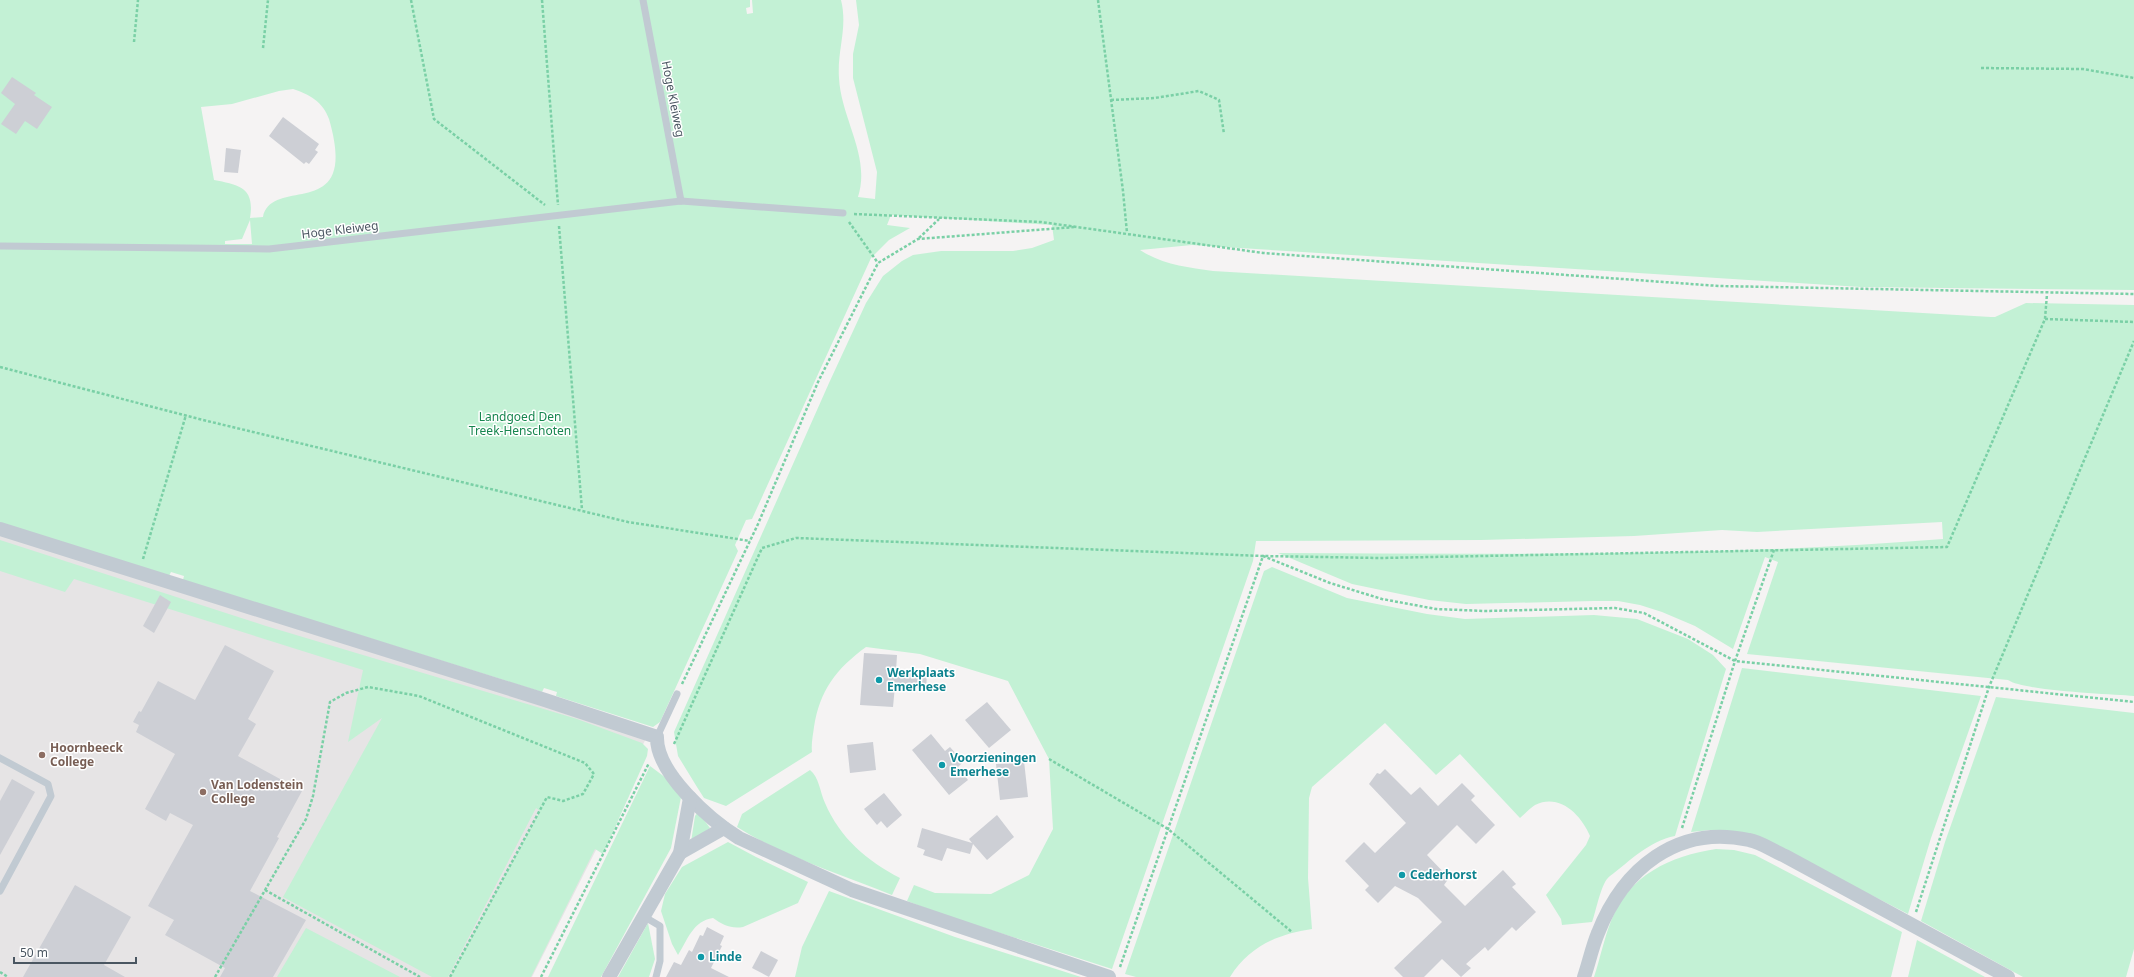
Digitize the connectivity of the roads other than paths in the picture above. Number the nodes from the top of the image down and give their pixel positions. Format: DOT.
graph roads {
  1 [pos="643,0"];
  2 [pos="681,201"];
  3 [pos="843,213"];
  4 [pos="0,246"];
  5 [pos="0,529"];
  6 [pos="677,694"];
  7 [pos="657,742"];
  8 [pos="0,758"];
  9 [pos="690,798"];
  10 [pos="724,828"];
  11 [pos="680,853"];
  12 [pos="0,891"];
  13 [pos="643,916"];
  14 [pos="1114,973"];
  15 [pos="609,977"];
  16 [pos="656,977"];
  17 [pos="1584,977"];
  18 [pos="2008,977"];
  1 -- 2 [label="lane, Hoge Kleiweg"];
  2 -- 3 [label="lane, Hoge Kleiweg"];
  2 -- 4 [label="lane, Hoge Kleiweg"];
  5 -- 7 [label="street"];
  6 -- 7 [label="lane"];
  7 -- 9 [label="street"];
  8 -- 12 [label="lane"];
  9 -- 10 [label="street"];
  9 -- 11 [label="street"];
  10 -- 11 [label="street"];
  10 -- 14 [label="street"];
  11 -- 13 [label="street"];
  13 -- 15 [label="street"];
  13 -- 16 [label="lane"];
  17 -- 18 [label="street"];
}
